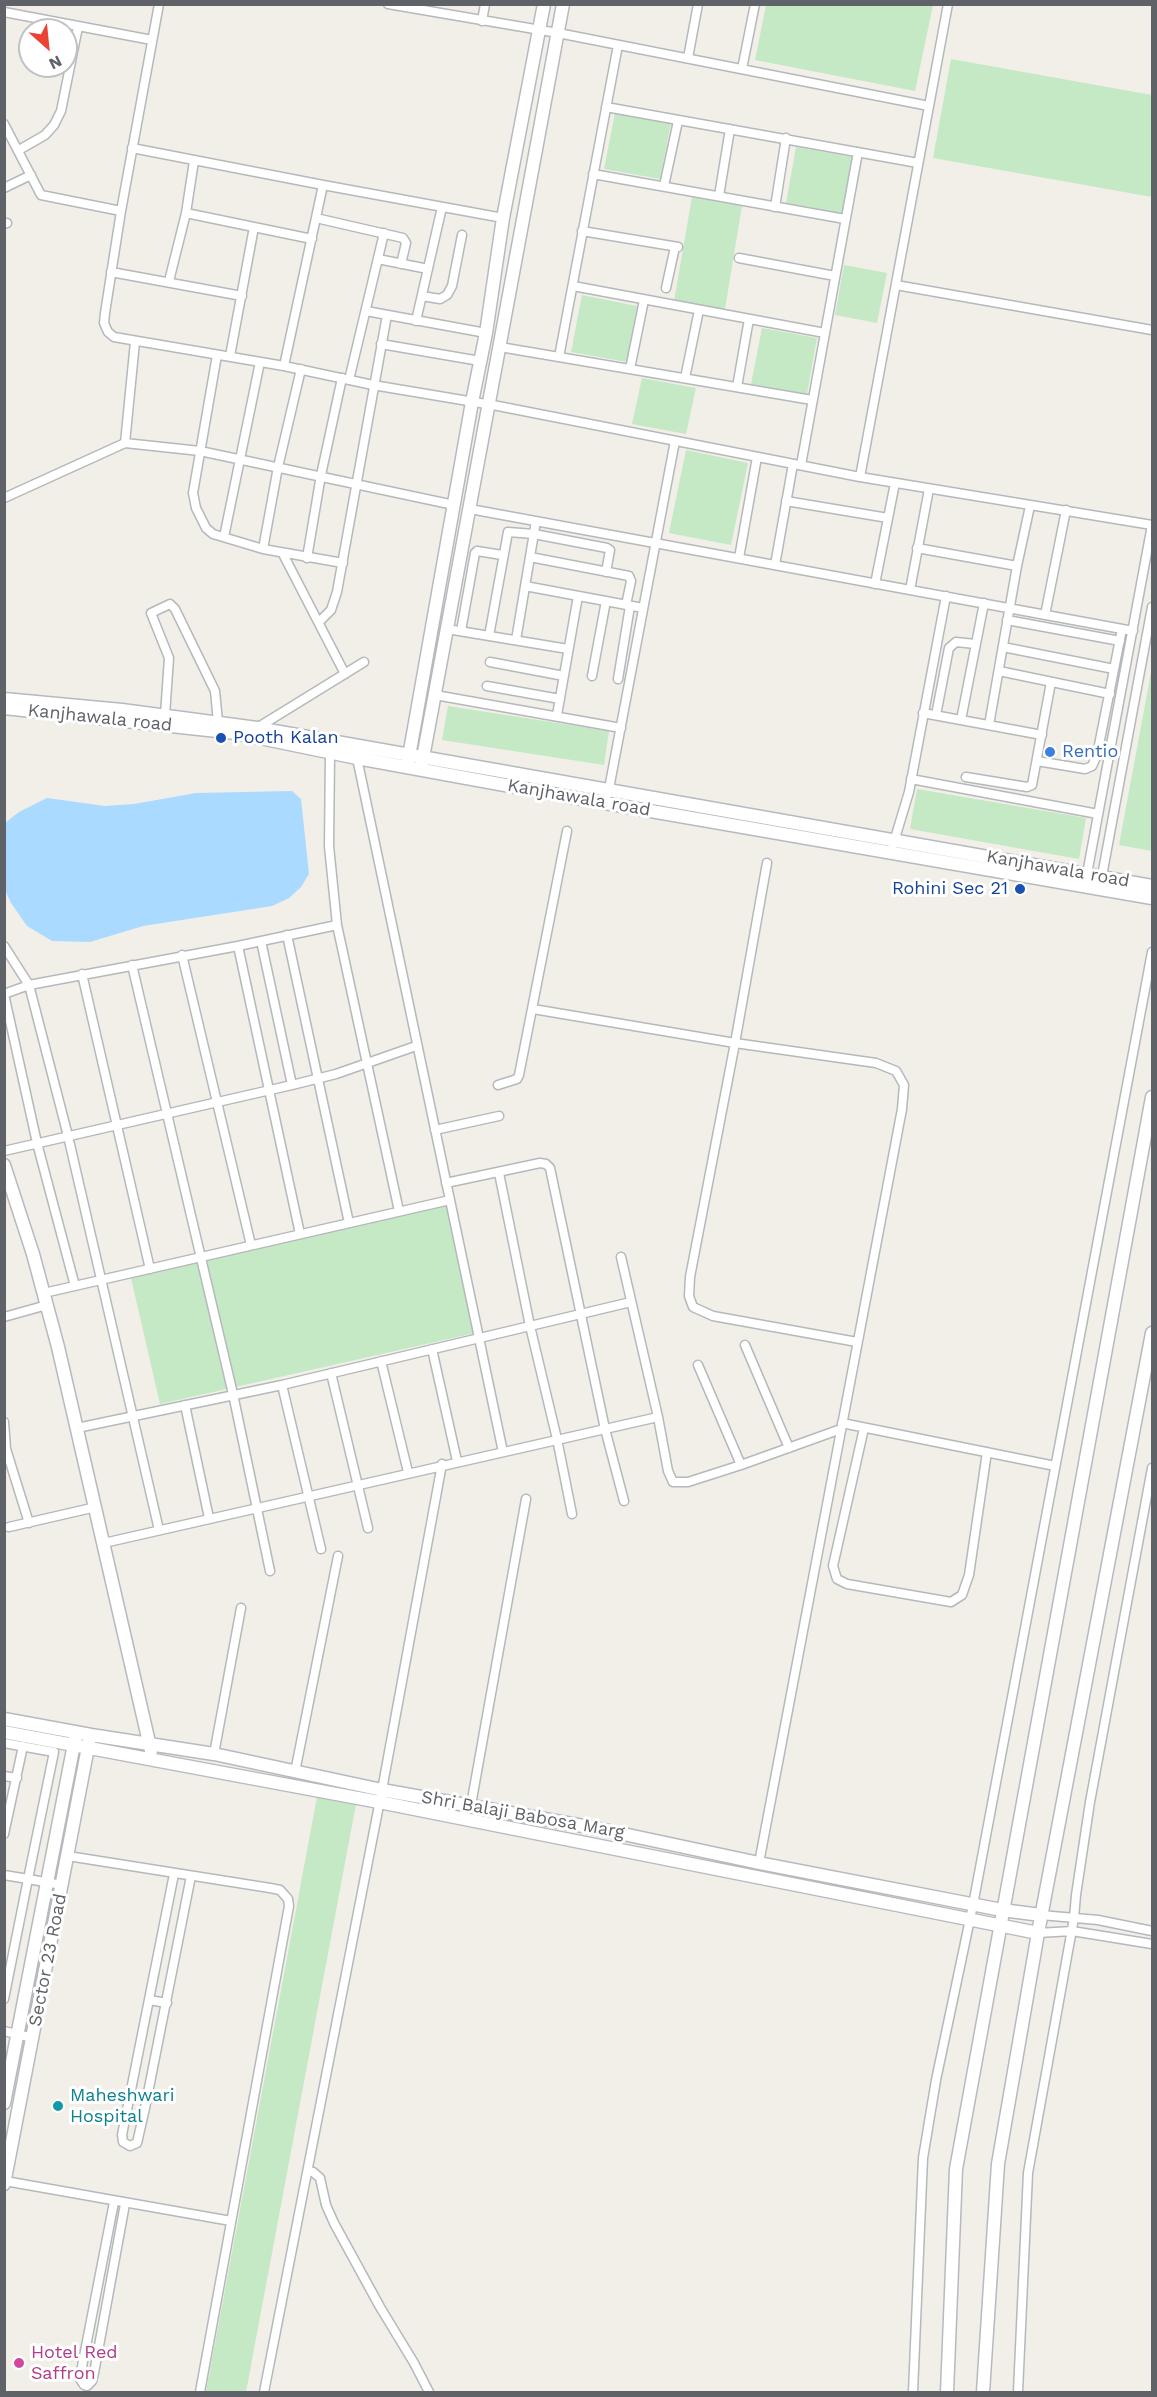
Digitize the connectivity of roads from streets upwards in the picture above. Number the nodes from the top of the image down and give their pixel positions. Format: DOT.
graph roads {
  1 [pos="159,4"];
  2 [pos="388,4"];
  3 [pos="485,4"];
  4 [pos="544,4"];
  5 [pos="563,4"];
  6 [pos="698,4"];
  7 [pos="754,4"];
  8 [pos="948,4"];
  9 [pos="4,12"];
  10 [pos="34,18"];
  11 [pos="482,21"];
  12 [pos="78,27"];
  13 [pos="539,30"];
  14 [pos="558,33"];
  15 [pos="152,40"];
  16 [pos="618,45"];
  17 [pos="688,58"];
  18 [pos="742,69"];
  19 [pos="68,78"];
  20 [pos="929,106"];
  21 [pos="606,107"];
  22 [pos="678,121"];
  23 [pos="4,124"];
  24 [pos="730,129"];
  25 [pos="786,138"];
  26 [pos="132,148"];
  27 [pos="19,150"];
  28 [pos="858,152"];
  29 [pos="194,161"];
  30 [pos="918,163"];
  31 [pos="593,174"];
  32 [pos="31,175"];
  33 [pos="322,186"];
  34 [pos="664,186"];
  35 [pos="4,188"];
  36 [pos="719,196"];
  37 [pos="442,207"];
  38 [pos="775,207"];
  39 [pos="121,211"];
  40 [pos="186,213"];
  41 [pos="316,218"];
  42 [pos="503,218"];
  43 [pos="845,219"];
  44 [pos="254,227"];
  45 [pos="582,231"];
  46 [pos="384,233"];
  47 [pos="462,235"];
  48 [pos="312,238"];
  49 [pos="739,258"];
  50 [pos="378,260"];
  51 [pos="401,264"];
  52 [pos="428,269"];
  53 [pos="111,272"];
  54 [pos="835,276"];
  55 [pos="169,281"];
  56 [pos="896,285"];
  57 [pos="573,286"];
  58 [pos="666,288"];
  59 [pos="242,296"];
  60 [pos="422,296"];
  61 [pos="644,300"];
  62 [pos="699,310"];
  63 [pos="366,311"];
  64 [pos="387,315"];
  65 [pos="749,319"];
  66 [pos="416,321"];
  67 [pos="1152,330"];
  68 [pos="486,333"];
  69 [pos="825,333"];
  70 [pos="135,342"];
  71 [pos="381,344"];
  72 [pos="500,347"];
  73 [pos="217,355"];
  74 [pos="230,356"];
  75 [pos="559,357"];
  76 [pos="480,360"];
  77 [pos="260,362"];
  78 [pos="284,366"];
  79 [pos="301,369"];
  80 [pos="630,369"];
  81 [pos="685,378"];
  82 [pos="346,379"];
  83 [pos="373,385"];
  84 [pos="737,387"];
  85 [pos="812,400"];
  86 [pos="471,402"];
  87 [pos="489,405"];
  88 [pos="675,441"];
  89 [pos="125,442"];
  90 [pos="200,451"];
  91 [pos="757,457"];
  92 [pos="238,459"];
  93 [pos="797,464"];
  94 [pos="278,467"];
  95 [pos="321,475"];
  96 [pos="860,477"];
  97 [pos="357,483"];
  98 [pos="895,483"];
  99 [pos="929,489"];
  100 [pos="4,498"];
  101 [pos="786,501"];
  102 [pos="454,505"];
  103 [pos="1030,506"];
  104 [pos="470,509"];
  105 [pos="1066,510"];
  106 [pos="888,518"];
  107 [pos="536,521"];
  108 [pos="1152,525"];
  109 [pos="534,534"];
  110 [pos="224,537"];
  111 [pos="656,543"];
  112 [pos="917,548"];
  113 [pos="263,549"];
  114 [pos="283,554"];
  115 [pos="502,555"];
  116 [pos="530,557"];
  117 [pos="307,558"];
  118 [pos="739,558"];
  119 [pos="343,563"];
  120 [pos="775,565"];
  121 [pos="1017,566"];
  122 [pos="606,572"];
  123 [pos="875,584"];
  124 [pos="525,586"];
  125 [pos="910,590"];
  126 [pos="578,596"];
  127 [pos="946,596"];
  128 [pos="606,601"];
  129 [pos="984,603"];
  130 [pos="628,606"];
  131 [pos="1152,606"];
  132 [pos="1010,607"];
  133 [pos="644,608"];
  134 [pos="1045,615"];
  135 [pos="1007,620"];
  136 [pos="319,622"];
  137 [pos="447,629"];
  138 [pos="1122,629"];
  139 [pos="461,631"];
  140 [pos="1133,631"];
  141 [pos="489,636"];
  142 [pos="516,640"];
  143 [pos="1120,642"];
  144 [pos="975,644"];
  145 [pos="1003,647"];
  146 [pos="568,649"];
  147 [pos="364,662"];
  148 [pos="490,662"];
  149 [pos="1114,669"];
  150 [pos="999,671"];
  151 [pos="345,674"];
  152 [pos="564,676"];
  153 [pos="592,676"];
  154 [pos="618,679"];
  155 [pos="1051,682"];
  156 [pos="487,686"];
  157 [pos="1110,694"];
  158 [pos="435,695"];
  159 [pos="4,699"];
  160 [pos="560,699"];
  161 [pos="4,708"];
  162 [pos="923,713"];
  163 [pos="165,715"];
  164 [pos="557,715"];
  165 [pos="936,715"];
  166 [pos="961,720"];
  167 [pos="218,722"];
  168 [pos="989,725"];
  169 [pos="257,728"];
  170 [pos="621,728"];
  171 [pos="1042,735"];
  172 [pos="330,753"];
  173 [pos="409,754"];
  174 [pos="424,757"];
  175 [pos="357,758"];
  176 [pos="1037,761"];
  177 [pos="407,767"];
  178 [pos="421,770"];
  179 [pos="966,777"];
  180 [pos="911,779"];
  181 [pos="609,790"];
  182 [pos="606,804"];
  183 [pos="1098,814"];
  184 [pos="567,831"];
  185 [pos="892,846"];
  186 [pos="767,863"];
  187 [pos="1087,874"];
  188 [pos="1102,876"];
  189 [pos="1152,886"];
  190 [pos="1152,898"];
  191 [pos="336,925"];
  192 [pos="287,935"];
  193 [pos="261,941"];
  194 [pos="4,946"];
  195 [pos="238,946"];
  196 [pos="1152,952"];
  197 [pos="182,955"];
  198 [pos="132,965"];
  199 [pos="81,974"];
  200 [pos="29,985"];
  201 [pos="532,1009"];
  202 [pos="735,1043"];
  203 [pos="416,1046"];
  204 [pos="368,1062"];
  205 [pos="319,1079"];
  206 [pos="292,1085"];
  207 [pos="498,1085"];
  208 [pos="268,1090"];
  209 [pos="1152,1097"];
  210 [pos="217,1101"];
  211 [pos="167,1113"];
  212 [pos="499,1116"];
  213 [pos="116,1125"];
  214 [pos="435,1130"];
  215 [pos="68,1136"];
  216 [pos="37,1143"];
  217 [pos="4,1151"];
  218 [pos="4,1165"];
  219 [pos="499,1173"];
  220 [pos="446,1183"];
  221 [pos="9,1192"];
  222 [pos="450,1200"];
  223 [pos="399,1211"];
  224 [pos="349,1223"];
  225 [pos="300,1234"];
  226 [pos="251,1245"];
  227 [pos="201,1257"];
  228 [pos="621,1257"];
  229 [pos="150,1269"];
  230 [pos="101,1280"];
  231 [pos="75,1286"];
  232 [pos="46,1299"];
  233 [pos="632,1302"];
  234 [pos="580,1314"];
  235 [pos="4,1317"];
  236 [pos="530,1326"];
  237 [pos="1152,1333"];
  238 [pos="480,1338"];
  239 [pos="856,1342"];
  240 [pos="745,1345"];
  241 [pos="432,1349"];
  242 [pos="381,1361"];
  243 [pos="698,1365"];
  244 [pos="331,1373"];
  245 [pos="282,1385"];
  246 [pos="233,1394"];
  247 [pos="185,1405"];
  248 [pos="132,1416"];
  249 [pos="658,1417"];
  250 [pos="4,1422"];
  251 [pos="842,1426"];
  252 [pos="77,1428"];
  253 [pos="864,1428"];
  254 [pos="605,1429"];
  255 [pos="557,1439"];
  256 [pos="789,1448"];
  257 [pos="5,1449"];
  258 [pos="503,1452"];
  259 [pos="987,1452"];
  260 [pos="457,1461"];
  261 [pos="442,1464"];
  262 [pos="741,1466"];
  263 [pos="1055,1466"];
  264 [pos="1152,1468"];
  265 [pos="408,1472"];
  266 [pos="357,1484"];
  267 [pos="308,1495"];
  268 [pos="526,1499"];
  269 [pos="624,1502"];
  270 [pos="96,1507"];
  271 [pos="258,1507"];
  272 [pos="572,1514"];
  273 [pos="209,1518"];
  274 [pos="29,1522"];
  275 [pos="9,1527"];
  276 [pos="368,1528"];
  277 [pos="159,1530"];
  278 [pos="104,1543"];
  279 [pos="321,1549"];
  280 [pos="338,1556"];
  281 [pos="270,1571"];
  282 [pos="241,1608"];
  283 [pos="4,1719"];
  284 [pos="4,1732"];
  285 [pos="75,1739"];
  286 [pos="89,1741"];
  287 [pos="4,1743"];
  288 [pos="148,1743"];
  289 [pos="23,1746"];
  290 [pos="214,1754"];
  291 [pos="154,1760"];
  292 [pos="295,1772"];
  293 [pos="4,1776"];
  294 [pos="17,1778"];
  295 [pos="380,1796"];
  296 [pos="471,1805"];
  297 [pos="4,1834"];
  298 [pos="68,1856"];
  299 [pos="759,1863"];
  300 [pos="174,1874"];
  301 [pos="4,1875"];
  302 [pos="192,1876"];
  303 [pos="28,1879"];
  304 [pos="48,1882"];
  305 [pos="62,1885"];
  306 [pos="973,1905"];
  307 [pos="1002,1910"];
  308 [pos="1041,1915"];
  309 [pos="1074,1918"];
  310 [pos="969,1920"];
  311 [pos="999,1926"];
  312 [pos="1072,1931"];
  313 [pos="1152,1931"];
  314 [pos="1038,1934"];
  315 [pos="1152,1944"];
  316 [pos="4,1999"];
  317 [pos="149,2000"];
  318 [pos="167,2003"];
  319 [pos="4,2031"];
  320 [pos="18,2034"];
  321 [pos="33,2038"];
  322 [pos="4,2103"];
  323 [pos="129,2107"];
  324 [pos="145,2108"];
  325 [pos="308,2171"];
  326 [pos="5,2183"];
  327 [pos="114,2202"];
  328 [pos="125,2204"];
  329 [pos="231,2221"];
  330 [pos="200,2392"];
  331 [pos="264,2392"];
  332 [pos="429,2392"];
  333 [pos="913,2392"];
  334 [pos="947,2392"];
  335 [pos="983,2392"];
  336 [pos="1018,2392"];
  1 -- 15 [label="street"];
  2 -- 11 [label="street"];
  3 -- 11 [label="street"];
  4 -- 13 [label="street"];
  5 -- 14 [label="street"];
  6 -- 17 [label="street"];
  7 -- 18 [label="street"];
  8 -- 20 [label="street"];
  9 -- 10 [label="street"];
  11 -- 13 [label="street"];
  12 -- 15 [label="street"];
  13 -- 14 [label="street"];
  13 -- 42 [label="street"];
  14 -- 16 [label="street"];
  14 -- 72 [label="street"];
  15 -- 26 [label="street"];
  16 -- 17 [label="street"];
  16 -- 21 [label="street"];
  17 -- 18 [label="street"];
  18 -- 20 [label="street"];
  19 -- 27 [label="street"];
  20 -- 30 [label="street"];
  21 -- 22 [label="street"];
  21 -- 31 [label="street"];
  22 -- 24 [label="street"];
  22 -- 34 [label="street"];
  23 -- 27 [label="street"];
  24 -- 25 [label="street"];
  24 -- 36 [label="street"];
  25 -- 28 [label="street"];
  25 -- 38 [label="street"];
  26 -- 29 [label="street"];
  26 -- 39 [label="street"];
  27 -- 32 [label="street"];
  28 -- 30 [label="street"];
  28 -- 43 [label="street"];
  29 -- 33 [label="street"];
  29 -- 40 [label="street"];
  30 -- 56 [label="street"];
  31 -- 34 [label="street"];
  31 -- 45 [label="street"];
  32 -- 35 [label="street"];
  32 -- 39 [label="street"];
  33 -- 37 [label="street"];
  33 -- 41 [label="street"];
  34 -- 36 [label="street"];
  36 -- 38 [label="street"];
  37 -- 42 [label="street"];
  37 -- 52 [label="street"];
  38 -- 43 [label="street"];
  39 -- 53 [label="street"];
  40 -- 44 [label="street"];
  40 -- 55 [label="street"];
  41 -- 46 [label="street"];
  41 -- 48 [label="street"];
  42 -- 68 [label="street"];
  43 -- 54 [label="street"];
  44 -- 48 [label="street"];
  44 -- 59 [label="street"];
  45 -- 57 [label="street"];
  45 -- 58 [label="street"];
  46 -- 50 [label="street"];
  46 -- 51 [label="street"];
  47 -- 60 [label="street"];
  48 -- 78 [label="street"];
  49 -- 54 [label="street"];
  50 -- 51 [label="street"];
  50 -- 63 [label="street"];
  51 -- 52 [label="street"];
  52 -- 60 [label="street"];
  53 -- 55 [label="street"];
  53 -- 70 [label="street"];
  54 -- 69 [label="street"];
  55 -- 59 [label="street"];
  56 -- 67 [label="street"];
  56 -- 96 [label="street"];
  57 -- 61 [label="street"];
  57 -- 75 [label="street"];
  59 -- 74 [label="street"];
  60 -- 66 [label="street"];
  61 -- 62 [label="street"];
  61 -- 80 [label="street"];
  62 -- 65 [label="street"];
  62 -- 81 [label="street"];
  63 -- 64 [label="street"];
  63 -- 82 [label="street"];
  64 -- 66 [label="street"];
  64 -- 71 [label="street"];
  65 -- 69 [label="street"];
  65 -- 84 [label="street"];
  66 -- 68 [label="street"];
  68 -- 76 [label="street"];
  69 -- 85 [label="street"];
  70 -- 73 [label="street"];
  70 -- 89 [label="street"];
  71 -- 76 [label="street"];
  71 -- 83 [label="street"];
  72 -- 75 [label="street"];
  72 -- 87 [label="street"];
  73 -- 74 [label="street"];
  73 -- 90 [label="street"];
  74 -- 77 [label="street"];
  75 -- 80 [label="street"];
  76 -- 86 [label="street"];
  77 -- 78 [label="street"];
  77 -- 92 [label="street"];
  78 -- 79 [label="street"];
  79 -- 82 [label="street"];
  79 -- 94 [label="street"];
  80 -- 81 [label="street"];
  81 -- 84 [label="street"];
  82 -- 83 [label="street"];
  82 -- 95 [label="street"];
  83 -- 86 [label="street"];
  83 -- 97 [label="street"];
  84 -- 85 [label="street"];
  85 -- 93 [label="street"];
  86 -- 87 [label="street"];
  86 -- 102 [label="street"];
  87 -- 88 [label="street"];
  87 -- 104 [label="street"];
  88 -- 91 [label="street"];
  88 -- 111 [label="street"];
  89 -- 90 [label="street"];
  89 -- 100 [label="street"];
  90 -- 92 [label="street"];
  90 -- 110 [label="street"];
  91 -- 93 [label="street"];
  91 -- 118 [label="street"];
  92 -- 94 [label="street"];
  92 -- 110 [label="street"];
  93 -- 96 [label="street"];
  93 -- 101 [label="street"];
  94 -- 95 [label="street"];
  94 -- 113 [label="street"];
  95 -- 97 [label="street"];
  95 -- 117 [label="street"];
  96 -- 98 [label="street"];
  97 -- 102 [label="street"];
  97 -- 119 [label="street"];
  98 -- 99 [label="street"];
  98 -- 106 [label="street"];
  99 -- 103 [label="street"];
  99 -- 112 [label="street"];
  101 -- 106 [label="street"];
  101 -- 120 [label="street"];
  102 -- 173 [label="street"];
  103 -- 105 [label="street"];
  103 -- 121 [label="street"];
  104 -- 107 [label="street"];
  104 -- 137 [label="street"];
  105 -- 108 [label="street"];
  105 -- 134 [label="street"];
  106 -- 123 [label="street"];
  107 -- 109 [label="street"];
  107 -- 111 [label="street"];
  108 -- 140 [label="street"];
  109 -- 115 [label="street"];
  109 -- 116 [label="street"];
  109 -- 122 [label="street"];
  110 -- 113 [label="street"];
  111 -- 118 [label="street"];
  111 -- 133 [label="street"];
  112 -- 121 [label="street"];
  112 -- 125 [label="street"];
  113 -- 114 [label="street"];
  114 -- 117 [label="street"];
  114 -- 136 [label="street"];
  115 -- 139 [label="street"];
  115 -- 141 [label="street"];
  116 -- 122 [label="street"];
  116 -- 124 [label="street"];
  117 -- 119 [label="street"];
  118 -- 120 [label="street"];
  119 -- 136 [label="street"];
  120 -- 123 [label="street"];
  121 -- 132 [label="street"];
  122 -- 130 [label="street"];
  123 -- 125 [label="street"];
  124 -- 126 [label="street"];
  124 -- 142 [label="street"];
  125 -- 127 [label="street"];
  126 -- 128 [label="street"];
  126 -- 146 [label="street"];
  127 -- 129 [label="street"];
  127 -- 162 [label="street"];
  128 -- 130 [label="street"];
  128 -- 153 [label="street"];
  129 -- 132 [label="street"];
  129 -- 144 [label="street"];
  130 -- 133 [label="street"];
  130 -- 154 [label="street"];
  131 -- 188 [label="street"];
  132 -- 134 [label="street"];
  132 -- 135 [label="street"];
  133 -- 170 [label="street"];
  134 -- 138 [label="street"];
  135 -- 143 [label="street"];
  135 -- 145 [label="street"];
  136 -- 151 [label="street"];
  137 -- 139 [label="street"];
  137 -- 158 [label="street"];
  138 -- 140 [label="street"];
  138 -- 143 [label="street"];
  139 -- 141 [label="street"];
  140 -- 183 [label="street"];
  141 -- 142 [label="street"];
  142 -- 146 [label="street"];
  143 -- 149 [label="street"];
  144 -- 165 [label="street"];
  144 -- 166 [label="street"];
  145 -- 149 [label="street"];
  145 -- 150 [label="street"];
  146 -- 152 [label="street"];
  147 -- 151 [label="street"];
  148 -- 152 [label="street"];
  149 -- 157 [label="street"];
  150 -- 155 [label="street"];
  150 -- 168 [label="street"];
  151 -- 169 [label="street"];
  152 -- 160 [label="street"];
  155 -- 157 [label="street"];
  155 -- 171 [label="street"];
  156 -- 160 [label="street"];
  157 -- 176 [label="street"];
  158 -- 164 [label="street"];
  158 -- 174 [label="street"];
  159 -- 163 [label="street, Kanjhawala road"];
  160 -- 164 [label="street"];
  161 -- 172 [label="street, Kanjhawala road"];
  162 -- 165 [label="street"];
  162 -- 180 [label="street"];
  163 -- 167 [label="street, Kanjhawala road"];
  163 -- 167 [label="street"];
  164 -- 170 [label="street"];
  165 -- 166 [label="street"];
  166 -- 168 [label="street"];
  167 -- 169 [label="street, Kanjhawala road"];
  168 -- 171 [label="street"];
  169 -- 173 [label="street, Kanjhawala road"];
  170 -- 181 [label="street"];
  171 -- 176 [label="street"];
  172 -- 175 [label="street, Kanjhawala road"];
  172 -- 191 [label="street"];
  173 -- 174 [label="street, Kanjhawala road"];
  173 -- 177 [label="street"];
  174 -- 178 [label="street"];
  174 -- 181 [label="street, Kanjhawala road"];
  175 -- 177 [label="street, Kanjhawala road"];
  175 -- 203 [label="street"];
  176 -- 179 [label="street"];
  177 -- 178 [label="street, Kanjhawala road"];
  178 -- 182 [label="street, Kanjhawala road"];
  180 -- 183 [label="street"];
  180 -- 185 [label="street"];
  181 -- 182 [label="street"];
  181 -- 185 [label="street, Kanjhawala road"];
  182 -- 185 [label="street, Kanjhawala road"];
  183 -- 187 [label="street"];
  184 -- 201 [label="street"];
  185 -- 187 [label="street, Kanjhawala road"];
  185 -- 190 [label="street, Kanjhawala road"];
  186 -- 202 [label="street"];
  187 -- 188 [label="street, Kanjhawala road"];
  188 -- 189 [label="street, Kanjhawala road"];
  191 -- 192 [label="street"];
  191 -- 204 [label="street"];
  192 -- 193 [label="street"];
  192 -- 205 [label="street"];
  193 -- 195 [label="street"];
  193 -- 206 [label="street"];
  194 -- 200 [label="street"];
  195 -- 197 [label="street"];
  195 -- 208 [label="street"];
  196 -- 263 [label="street"];
  197 -- 198 [label="street"];
  197 -- 210 [label="street"];
  198 -- 199 [label="street"];
  198 -- 211 [label="street"];
  199 -- 200 [label="street"];
  199 -- 213 [label="street"];
  200 -- 215 [label="street"];
  200 -- 216 [label="street"];
  201 -- 202 [label="street"];
  201 -- 207 [label="street"];
  202 -- 239 [label="street"];
  202 -- 239 [label="street"];
  203 -- 204 [label="street"];
  203 -- 214 [label="street"];
  204 -- 205 [label="street"];
  204 -- 223 [label="street"];
  205 -- 206 [label="street"];
  205 -- 224 [label="street"];
  206 -- 208 [label="street"];
  208 -- 210 [label="street"];
  208 -- 225 [label="street"];
  209 -- 307 [label="street"];
  210 -- 211 [label="street"];
  210 -- 226 [label="street"];
  211 -- 213 [label="street"];
  211 -- 227 [label="street"];
  212 -- 214 [label="street"];
  213 -- 215 [label="street"];
  213 -- 229 [label="street"];
  214 -- 220 [label="street"];
  215 -- 216 [label="street"];
  215 -- 230 [label="street"];
  216 -- 217 [label="street"];
  216 -- 231 [label="street"];
  218 -- 221 [label="street"];
  219 -- 220 [label="street"];
  219 -- 234 [label="street"];
  219 -- 236 [label="street"];
  220 -- 222 [label="street"];
  221 -- 232 [label="street"];
  222 -- 223 [label="street"];
  222 -- 238 [label="street"];
  223 -- 224 [label="street"];
  224 -- 225 [label="street"];
  225 -- 226 [label="street"];
  226 -- 227 [label="street"];
  227 -- 229 [label="street"];
  227 -- 246 [label="street"];
  228 -- 233 [label="street"];
  229 -- 230 [label="street"];
  230 -- 231 [label="street"];
  230 -- 248 [label="street"];
  231 -- 232 [label="street"];
  232 -- 235 [label="street"];
  232 -- 252 [label="street"];
  233 -- 234 [label="street"];
  233 -- 249 [label="street"];
  234 -- 236 [label="street"];
  234 -- 254 [label="street"];
  236 -- 238 [label="street"];
  236 -- 255 [label="street"];
  237 -- 308 [label="street"];
  238 -- 241 [label="street"];
  238 -- 258 [label="street"];
  239 -- 251 [label="street"];
  240 -- 256 [label="street"];
  241 -- 242 [label="street"];
  241 -- 260 [label="street"];
  242 -- 244 [label="street"];
  242 -- 265 [label="street"];
  243 -- 262 [label="street"];
  244 -- 245 [label="street"];
  244 -- 266 [label="street"];
  245 -- 246 [label="street"];
  245 -- 267 [label="street"];
  246 -- 247 [label="street"];
  246 -- 271 [label="street"];
  247 -- 248 [label="street"];
  247 -- 273 [label="street"];
  248 -- 252 [label="street"];
  248 -- 277 [label="street"];
  249 -- 254 [label="street"];
  249 -- 262 [label="street"];
  250 -- 257 [label="street"];
  251 -- 253 [label="street"];
  251 -- 256 [label="street"];
  251 -- 299 [label="street"];
  252 -- 270 [label="street"];
  253 -- 259 [label="street"];
  253 -- 259 [label="street"];
  254 -- 255 [label="street"];
  254 -- 269 [label="street"];
  255 -- 258 [label="street"];
  255 -- 272 [label="street"];
  256 -- 262 [label="street"];
  257 -- 274 [label="street"];
  258 -- 260 [label="street"];
  259 -- 263 [label="street"];
  260 -- 261 [label="street"];
  261 -- 265 [label="street"];
  261 -- 295 [label="street"];
  263 -- 306 [label="street"];
  264 -- 309 [label="street"];
  265 -- 266 [label="street"];
  266 -- 267 [label="street"];
  266 -- 276 [label="street"];
  267 -- 271 [label="street"];
  267 -- 279 [label="street"];
  268 -- 296 [label="street"];
  270 -- 274 [label="street"];
  270 -- 278 [label="street"];
  271 -- 273 [label="street"];
  271 -- 281 [label="street"];
  273 -- 277 [label="street"];
  274 -- 275 [label="street"];
  277 -- 278 [label="street"];
  278 -- 288 [label="street"];
  280 -- 292 [label="street"];
  282 -- 290 [label="street"];
  283 -- 285 [label="street, Shri Balaji Babosa Marg"];
  284 -- 285 [label="street, Shri Balaji Babosa Marg"];
  285 -- 286 [label="street, Shri Balaji Babosa Marg"];
  285 -- 304 [label="street, Sector 23 Road"];
  286 -- 288 [label="street, Shri Balaji Babosa Marg"];
  286 -- 291 [label="street, Shri Balaji Babosa Marg"];
  286 -- 298 [label="street, Sector 23 Road"];
  287 -- 289 [label="street"];
  288 -- 290 [label="street, Shri Balaji Babosa Marg"];
  288 -- 291 [label="street"];
  289 -- 294 [label="street"];
  289 -- 303 [label="street"];
  290 -- 292 [label="street, Shri Balaji Babosa Marg"];
  291 -- 295 [label="street, Shri Balaji Babosa Marg"];
  292 -- 295 [label="street, Shri Balaji Babosa Marg"];
  293 -- 294 [label="street"];
  294 -- 297 [label="street"];
  295 -- 296 [label="street, Shri Balaji Babosa Marg"];
  295 -- 310 [label="street, Shri Balaji Babosa Marg"];
  295 -- 325 [label="street"];
  296 -- 299 [label="street, Shri Balaji Babosa Marg"];
  298 -- 300 [label="street"];
  298 -- 305 [label="street, Sector 23 Road"];
  299 -- 306 [label="street, Shri Balaji Babosa Marg"];
  300 -- 302 [label="street"];
  300 -- 317 [label="street"];
  301 -- 303 [label="street"];
  302 -- 318 [label="street"];
  302 -- 329 [label="street"];
  303 -- 304 [label="street"];
  303 -- 316 [label="street"];
  304 -- 305 [label="street"];
  304 -- 320 [label="street, Sector 23 Road"];
  305 -- 321 [label="street, Sector 23 Road"];
  306 -- 307 [label="street, Shri Balaji Babosa Marg"];
  306 -- 310 [label="street"];
  307 -- 308 [label="street, Shri Balaji Babosa Marg"];
  307 -- 311 [label="street"];
  308 -- 309 [label="street"];
  308 -- 314 [label="street"];
  309 -- 312 [label="street"];
  309 -- 313 [label="street"];
  310 -- 311 [label="street, Shri Balaji Babosa Marg"];
  310 -- 333 [label="street"];
  311 -- 314 [label="street, Shri Balaji Babosa Marg"];
  311 -- 334 [label="street"];
  312 -- 314 [label="street"];
  312 -- 315 [label="street"];
  312 -- 336 [label="street"];
  314 -- 335 [label="street"];
  317 -- 318 [label="street"];
  317 -- 323 [label="street"];
  318 -- 324 [label="street"];
  319 -- 320 [label="street"];
  320 -- 321 [label="street"];
  320 -- 322 [label="street, Sector 23 Road"];
  321 -- 326 [label="street, Sector 23 Road"];
  323 -- 324 [label="street"];
  323 -- 324 [label="street"];
  325 -- 331 [label="street"];
  325 -- 332 [label="street"];
  326 -- 327 [label="street"];
  327 -- 328 [label="street"];
  327 -- 328 [label="street"];
  328 -- 329 [label="street"];
  329 -- 330 [label="street"];
}
